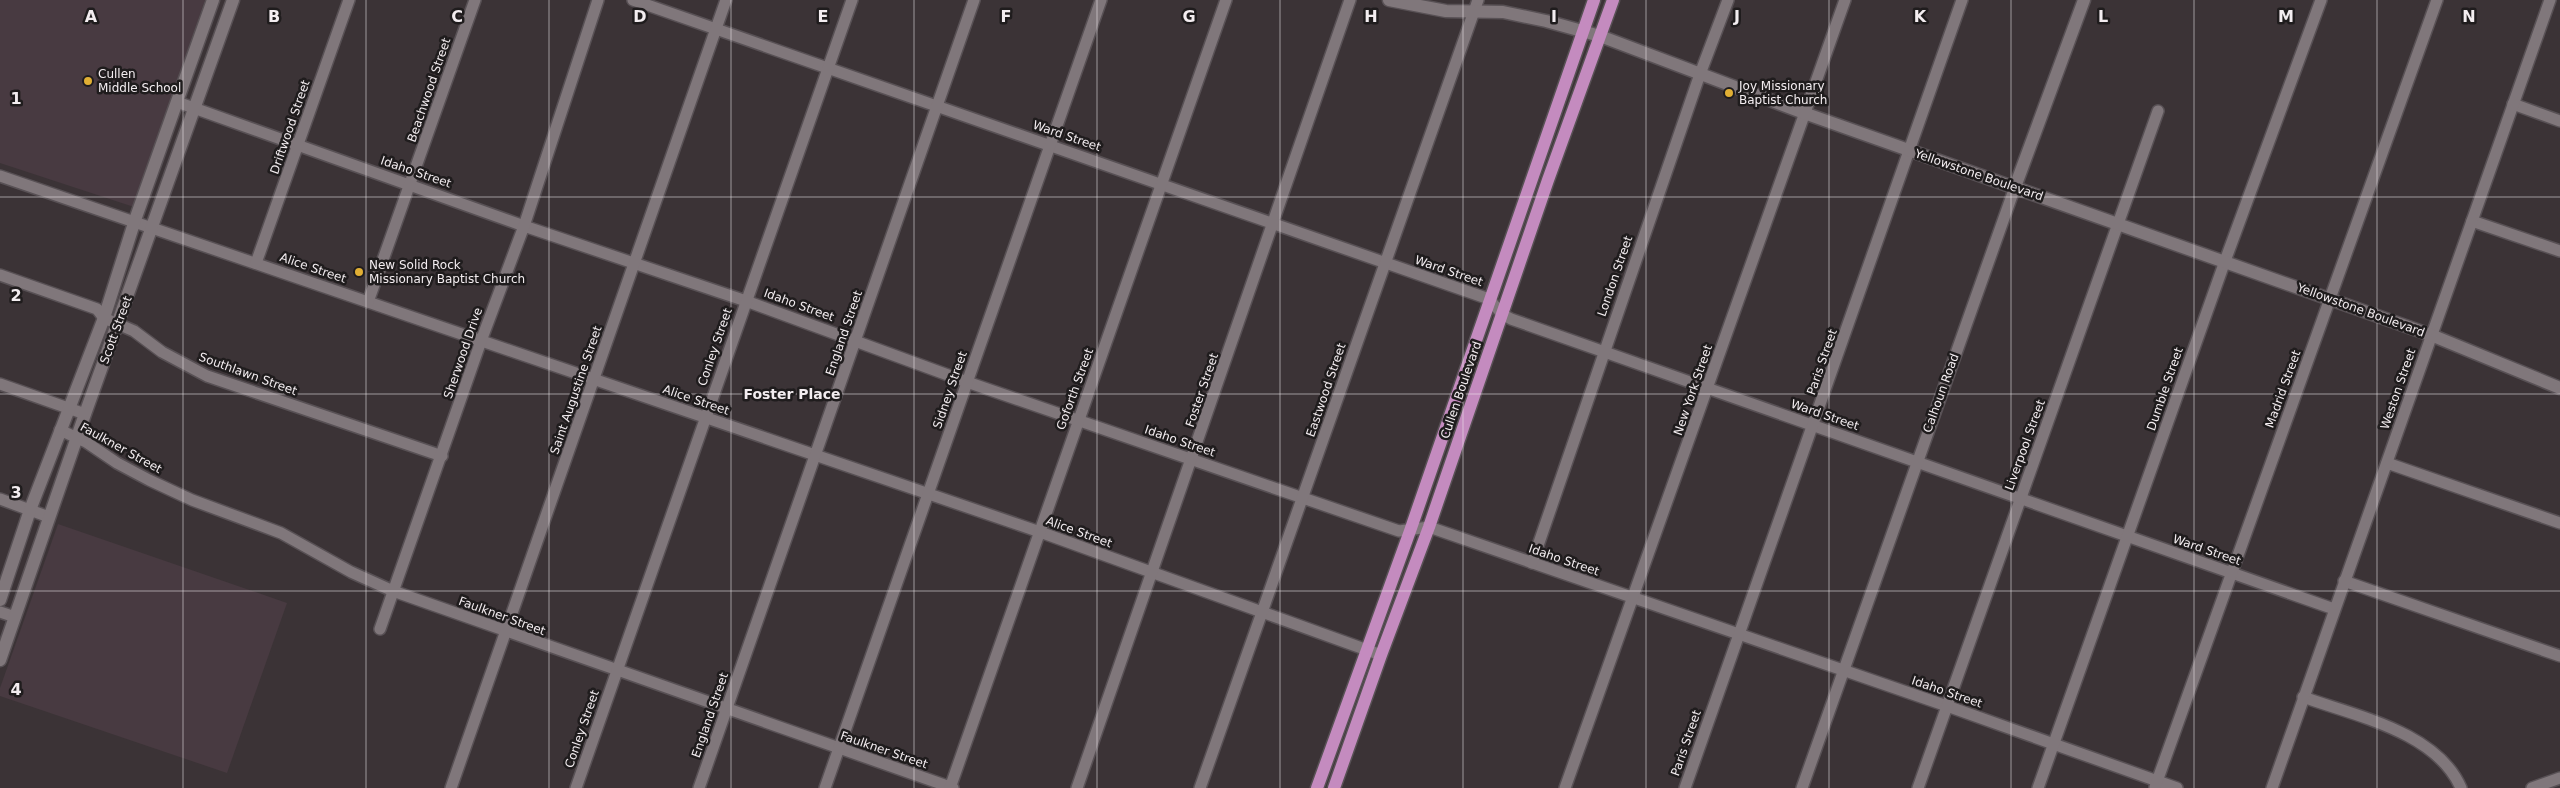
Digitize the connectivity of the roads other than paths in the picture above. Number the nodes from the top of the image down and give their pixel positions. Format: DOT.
graph roads {
  1 [pos="213,0"];
  2 [pos="233,0"];
  3 [pos="350,0"];
  4 [pos="475,0"];
  5 [pos="598,0"];
  6 [pos="633,0"];
  7 [pos="726,0"];
  8 [pos="852,0"];
  9 [pos="974,0"];
  10 [pos="1101,0"];
  11 [pos="1226,0"];
  12 [pos="1350,0"];
  13 [pos="1389,0"];
  14 [pos="1594,0"];
  15 [pos="1612,0"];
  16 [pos="1728,0"];
  17 [pos="1845,0"];
  18 [pos="1962,0"];
  19 [pos="2084,0"];
  20 [pos="2321,0"];
  21 [pos="2437,0"];
  22 [pos="2550,0"];
  23 [pos="1476,5"];
  24 [pos="716,28"];
  25 [pos="1582,31"];
  26 [pos="1600,36"];
  27 [pos="829,68"];
  28 [pos="1700,74"];
  29 [pos="177,102"];
  30 [pos="2513,104"];
  31 [pos="195,108"];
  32 [pos="937,108"];
  33 [pos="2158,111"];
  34 [pos="1804,113"];
  35 [pos="2560,121"];
  36 [pos="1052,145"];
  37 [pos="298,146"];
  38 [pos="1910,150"];
  39 [pos="1534,174"];
  40 [pos="0,176"];
  41 [pos="1548,180"];
  42 [pos="411,184"];
  43 [pos="1163,184"];
  44 [pos="2015,187"];
  45 [pos="135,220"];
  46 [pos="2472,220"];
  47 [pos="1273,224"];
  48 [pos="2118,224"];
  49 [pos="524,226"];
  50 [pos="153,227"];
  51 [pos="2560,252"];
  52 [pos="2225,261"];
  53 [pos="256,263"];
  54 [pos="634,263"];
  55 [pos="1384,263"];
  56 [pos="0,275"];
  57 [pos="1489,299"];
  58 [pos="2330,299"];
  59 [pos="746,301"];
  60 [pos="368,302"];
  61 [pos="1502,314"];
  62 [pos="104,318"];
  63 [pos="118,326"];
  64 [pos="2431,335"];
  65 [pos="481,341"];
  66 [pos="856,341"];
  67 [pos="1604,352"];
  68 [pos="595,379"];
  69 [pos="967,382"];
  70 [pos="0,384"];
  71 [pos="1708,388"];
  72 [pos="2560,388"];
  73 [pos="68,408"];
  74 [pos="85,414"];
  75 [pos="1449,416"];
  76 [pos="705,418"];
  77 [pos="1078,420"];
  78 [pos="1465,422"];
  79 [pos="1814,426"];
  80 [pos="60,430"];
  81 [pos="77,437"];
  82 [pos="817,455"];
  83 [pos="442,456"];
  84 [pos="1192,459"];
  85 [pos="1916,462"];
  86 [pos="2387,463"];
  87 [pos="929,494"];
  88 [pos="1303,498"];
  89 [pos="0,499"];
  90 [pos="2021,499"];
  91 [pos="30,510"];
  92 [pos="49,516"];
  93 [pos="2560,523"];
  94 [pos="1429,527"];
  95 [pos="1410,531"];
  96 [pos="1040,532"];
  97 [pos="2128,536"];
  98 [pos="1532,563"];
  99 [pos="1151,573"];
  100 [pos="2231,573"];
  101 [pos="2344,581"];
  102 [pos="393,591"];
  103 [pos="1634,599"];
  104 [pos="0,600"];
  105 [pos="2334,609"];
  106 [pos="0,612"];
  107 [pos="1262,612"];
  108 [pos="15,617"];
  109 [pos="380,629"];
  110 [pos="505,632"];
  111 [pos="1739,634"];
  112 [pos="1366,649"];
  113 [pos="1381,655"];
  114 [pos="2560,656"];
  115 [pos="0,660"];
  116 [pos="616,671"];
  117 [pos="1843,671"];
  118 [pos="2303,697"];
  119 [pos="1947,706"];
  120 [pos="727,709"];
  121 [pos="2053,745"];
  122 [pos="840,749"];
  123 [pos="2560,778"];
  124 [pos="2156,784"];
  125 [pos="450,788"];
  126 [pos="576,788"];
  127 [pos="699,788"];
  128 [pos="825,788"];
  129 [pos="951,788"];
  130 [pos="1077,788"];
  131 [pos="1200,788"];
  132 [pos="1317,788"];
  133 [pos="1334,788"];
  134 [pos="1565,788"];
  135 [pos="1685,788"];
  136 [pos="1802,788"];
  137 [pos="1918,788"];
  138 [pos="2038,788"];
  139 [pos="2177,788"];
  140 [pos="2272,788"];
  141 [pos="2461,788"];
  142 [pos="2532,788"];
  1 -- 29 [label="street, Scott Street"];
  2 -- 31 [label="street, Scott Street"];
  3 -- 37 [label="street, Driftwood Street"];
  4 -- 42 [label="street, Beachwood Street"];
  5 -- 49 [label="street, Sherwood Drive"];
  6 -- 24 [label="street, Ward Street"];
  7 -- 24 [label="street, Saint Augustine Street"];
  8 -- 27 [label="street, Conley Street"];
  9 -- 32 [label="street, England Street"];
  10 -- 36 [label="street, Sidney Street"];
  11 -- 43 [label="street, Goforth Street"];
  12 -- 47 [label="street, Foster Street"];
  13 -- 23 [label="street, Yellowstone Boulevard"];
  14 -- 25 [label="main road, Cullen Boulevard"];
  15 -- 26 [label="main road, Cullen Boulevard"];
  16 -- 28 [label="street, London Street"];
  17 -- 34 [label="street, New York Street"];
  18 -- 38 [label="street, Paris Street"];
  19 -- 44 [label="street, Calhoun Road"];
  20 -- 52 [label="street, Dumble Street"];
  21 -- 58 [label="street, Madrid Street"];
  22 -- 30 [label="street, Weston Street"];
  23 -- 25 [label="street, Yellowstone Boulevard"];
  23 -- 55 [label="street, Eastwood Street"];
  24 -- 27 [label="street, Ward Street"];
  24 -- 54 [label="street, Saint Augustine Street"];
  25 -- 26 [label="street, Yellowstone Boulevard"];
  25 -- 39 [label="main road, Cullen Boulevard"];
  26 -- 28 [label="street, Yellowstone Boulevard"];
  26 -- 41 [label="main road, Cullen Boulevard"];
  27 -- 32 [label="street, Ward Street"];
  27 -- 59 [label="street, Conley Street"];
  28 -- 34 [label="street, Yellowstone Boulevard"];
  28 -- 67 [label="street, London Street"];
  29 -- 31 [label="street, Idaho Street"];
  29 -- 45 [label="street, Scott Street"];
  30 -- 35 [label="street"];
  30 -- 46 [label="street, Weston Street"];
  31 -- 37 [label="street, Idaho Street"];
  31 -- 50 [label="street, Scott Street"];
  32 -- 36 [label="street, Ward Street"];
  32 -- 66 [label="street, England Street"];
  33 -- 48 [label="street, Liverpool Street"];
  34 -- 38 [label="street, Yellowstone Boulevard"];
  34 -- 71 [label="street, New York Street"];
  36 -- 43 [label="street, Ward Street"];
  36 -- 69 [label="street, Sidney Street"];
  37 -- 42 [label="street, Idaho Street"];
  37 -- 53 [label="street, Driftwood Street"];
  38 -- 44 [label="street, Yellowstone Boulevard"];
  38 -- 79 [label="street, Paris Street"];
  39 -- 41 [label="main road"];
  39 -- 57 [label="main road, Cullen Boulevard"];
  40 -- 45 [label="street, Alice Street"];
  41 -- 61 [label="main road, Cullen Boulevard"];
  42 -- 49 [label="street, Idaho Street"];
  42 -- 60 [label="street, Beachwood Street"];
  43 -- 47 [label="street, Ward Street"];
  43 -- 77 [label="street, Goforth Street"];
  44 -- 48 [label="street, Yellowstone Boulevard"];
  44 -- 85 [label="street, Calhoun Road"];
  45 -- 50 [label="street, Alice Street"];
  45 -- 62 [label="street, Scott Street"];
  46 -- 51 [label="street"];
  46 -- 64 [label="street, Weston Street"];
  47 -- 55 [label="street, Ward Street"];
  47 -- 84 [label="street, Foster Street"];
  48 -- 52 [label="street, Yellowstone Boulevard"];
  48 -- 90 [label="street, Liverpool Street"];
  49 -- 54 [label="street, Idaho Street"];
  49 -- 65 [label="street, Sherwood Drive"];
  50 -- 53 [label="street, Alice Street"];
  50 -- 63 [label="street, Scott Street"];
  52 -- 58 [label="street, Yellowstone Boulevard"];
  52 -- 97 [label="street, Dumble Street"];
  53 -- 60 [label="street, Alice Street"];
  54 -- 59 [label="street, Idaho Street"];
  54 -- 68 [label="street, Saint Augustine Street"];
  55 -- 57 [label="street, Ward Street"];
  55 -- 88 [label="street, Eastwood Street"];
  56 -- 62 [label="street, Southlawn Street"];
  57 -- 61 [label="street, Ward Street"];
  57 -- 75 [label="main road, Cullen Boulevard"];
  58 -- 64 [label="street, Yellowstone Boulevard"];
  58 -- 100 [label="street, Madrid Street"];
  59 -- 66 [label="street, Idaho Street"];
  59 -- 76 [label="street, Conley Street"];
  60 -- 65 [label="street, Alice Street"];
  61 -- 67 [label="street, Ward Street"];
  61 -- 78 [label="main road, Cullen Boulevard"];
  62 -- 63 [label="street, Southlawn Street"];
  62 -- 73 [label="street, Scott Street"];
  63 -- 74 [label="street, Scott Street"];
  63 -- 83 [label="street, Southlawn Street"];
  64 -- 72 [label="street, Yellowstone Boulevard"];
  64 -- 86 [label="street, Weston Street"];
  65 -- 68 [label="street, Alice Street"];
  65 -- 83 [label="street, Sherwood Drive"];
  66 -- 69 [label="street, Idaho Street"];
  66 -- 82 [label="street, England Street"];
  67 -- 71 [label="street, Ward Street"];
  67 -- 98 [label="street, London Street"];
  68 -- 76 [label="street, Alice Street"];
  68 -- 110 [label="street, Saint Augustine Street"];
  69 -- 77 [label="street, Idaho Street"];
  69 -- 87 [label="street, Sidney Street"];
  70 -- 73 [label="street, Faulkner Street"];
  71 -- 79 [label="street, Ward Street"];
  71 -- 103 [label="street, New York Street"];
  73 -- 74 [label="street, Faulkner Street"];
  73 -- 80 [label="street, Scott Street"];
  74 -- 81 [label="street, Scott Street"];
  75 -- 78 [label="main road"];
  75 -- 95 [label="main road, Cullen Boulevard"];
  76 -- 82 [label="street, Alice Street"];
  76 -- 116 [label="street, Conley Street"];
  77 -- 84 [label="street, Idaho Street"];
  77 -- 96 [label="street, Goforth Street"];
  78 -- 94 [label="main road, Cullen Boulevard"];
  79 -- 85 [label="street, Ward Street"];
  79 -- 111 [label="street, Paris Street"];
  80 -- 81 [label="street, Faulkner Street"];
  80 -- 91 [label="street, Scott Street"];
  81 -- 92 [label="street, Scott Street"];
  81 -- 102 [label="street, Faulkner Street"];
  82 -- 87 [label="street, Alice Street"];
  82 -- 120 [label="street, England Street"];
  83 -- 102 [label="street, Sherwood Drive"];
  84 -- 88 [label="street, Idaho Street"];
  84 -- 99 [label="street, Foster Street"];
  85 -- 90 [label="street, Ward Street"];
  85 -- 117 [label="street, Calhoun Road"];
  86 -- 93 [label="street"];
  86 -- 101 [label="street, Weston Street"];
  87 -- 96 [label="street, Alice Street"];
  87 -- 122 [label="street, Sidney Street"];
  88 -- 95 [label="street, Idaho Street"];
  88 -- 107 [label="street, Eastwood Street"];
  89 -- 91 [label="street"];
  90 -- 97 [label="street, Ward Street"];
  90 -- 119 [label="street, Liverpool Street"];
  91 -- 92 [label="street"];
  91 -- 104 [label="street, Scott Street"];
  92 -- 108 [label="street, Scott Street"];
  94 -- 95 [label="street, Idaho Street"];
  94 -- 98 [label="street, Idaho Street"];
  94 -- 113 [label="main road, Cullen Boulevard"];
  95 -- 112 [label="main road, Cullen Boulevard"];
  96 -- 99 [label="street, Alice Street"];
  96 -- 129 [label="street, Goforth Street"];
  97 -- 100 [label="street, Ward Street"];
  97 -- 121 [label="street, Dumble Street"];
  98 -- 103 [label="street, Idaho Street"];
  99 -- 107 [label="street, Alice Street"];
  99 -- 130 [label="street, Foster Street"];
  100 -- 105 [label="street, Ward Street"];
  100 -- 124 [label="street, Madrid Street"];
  101 -- 105 [label="street, Weston Street"];
  101 -- 114 [label="street"];
  102 -- 109 [label="street, Sherwood Drive"];
  102 -- 110 [label="street, Faulkner Street"];
  103 -- 111 [label="street, Idaho Street"];
  103 -- 134 [label="street, New York Street"];
  105 -- 118 [label="street, Weston Street"];
  106 -- 108 [label="street"];
  107 -- 112 [label="street, Alice Street"];
  107 -- 131 [label="street, Eastwood Street"];
  108 -- 115 [label="street, Scott Street"];
  110 -- 116 [label="street, Faulkner Street"];
  110 -- 125 [label="street, Saint Augustine Street"];
  111 -- 117 [label="street, Idaho Street"];
  111 -- 135 [label="street, Paris Street"];
  112 -- 113 [label="street, Alice Street"];
  112 -- 132 [label="main road, Cullen Boulevard"];
  113 -- 133 [label="main road, Cullen Boulevard"];
  116 -- 120 [label="street, Faulkner Street"];
  116 -- 126 [label="street, Conley Street"];
  117 -- 119 [label="street, Idaho Street"];
  117 -- 136 [label="street, Calhoun Road"];
  118 -- 140 [label="street, Weston Street"];
  118 -- 141 [label="street"];
  119 -- 121 [label="street, Idaho Street"];
  119 -- 137 [label="street, Liverpool Street"];
  120 -- 122 [label="street, Faulkner Street"];
  120 -- 127 [label="street, England Street"];
  121 -- 124 [label="street, Idaho Street"];
  121 -- 138 [label="street, Dumble Street"];
  122 -- 128 [label="street, Sidney Street"];
  122 -- 129 [label="street, Faulkner Street"];
  123 -- 142 [label="street"];
  124 -- 139 [label="street, Idaho Street"];
}
